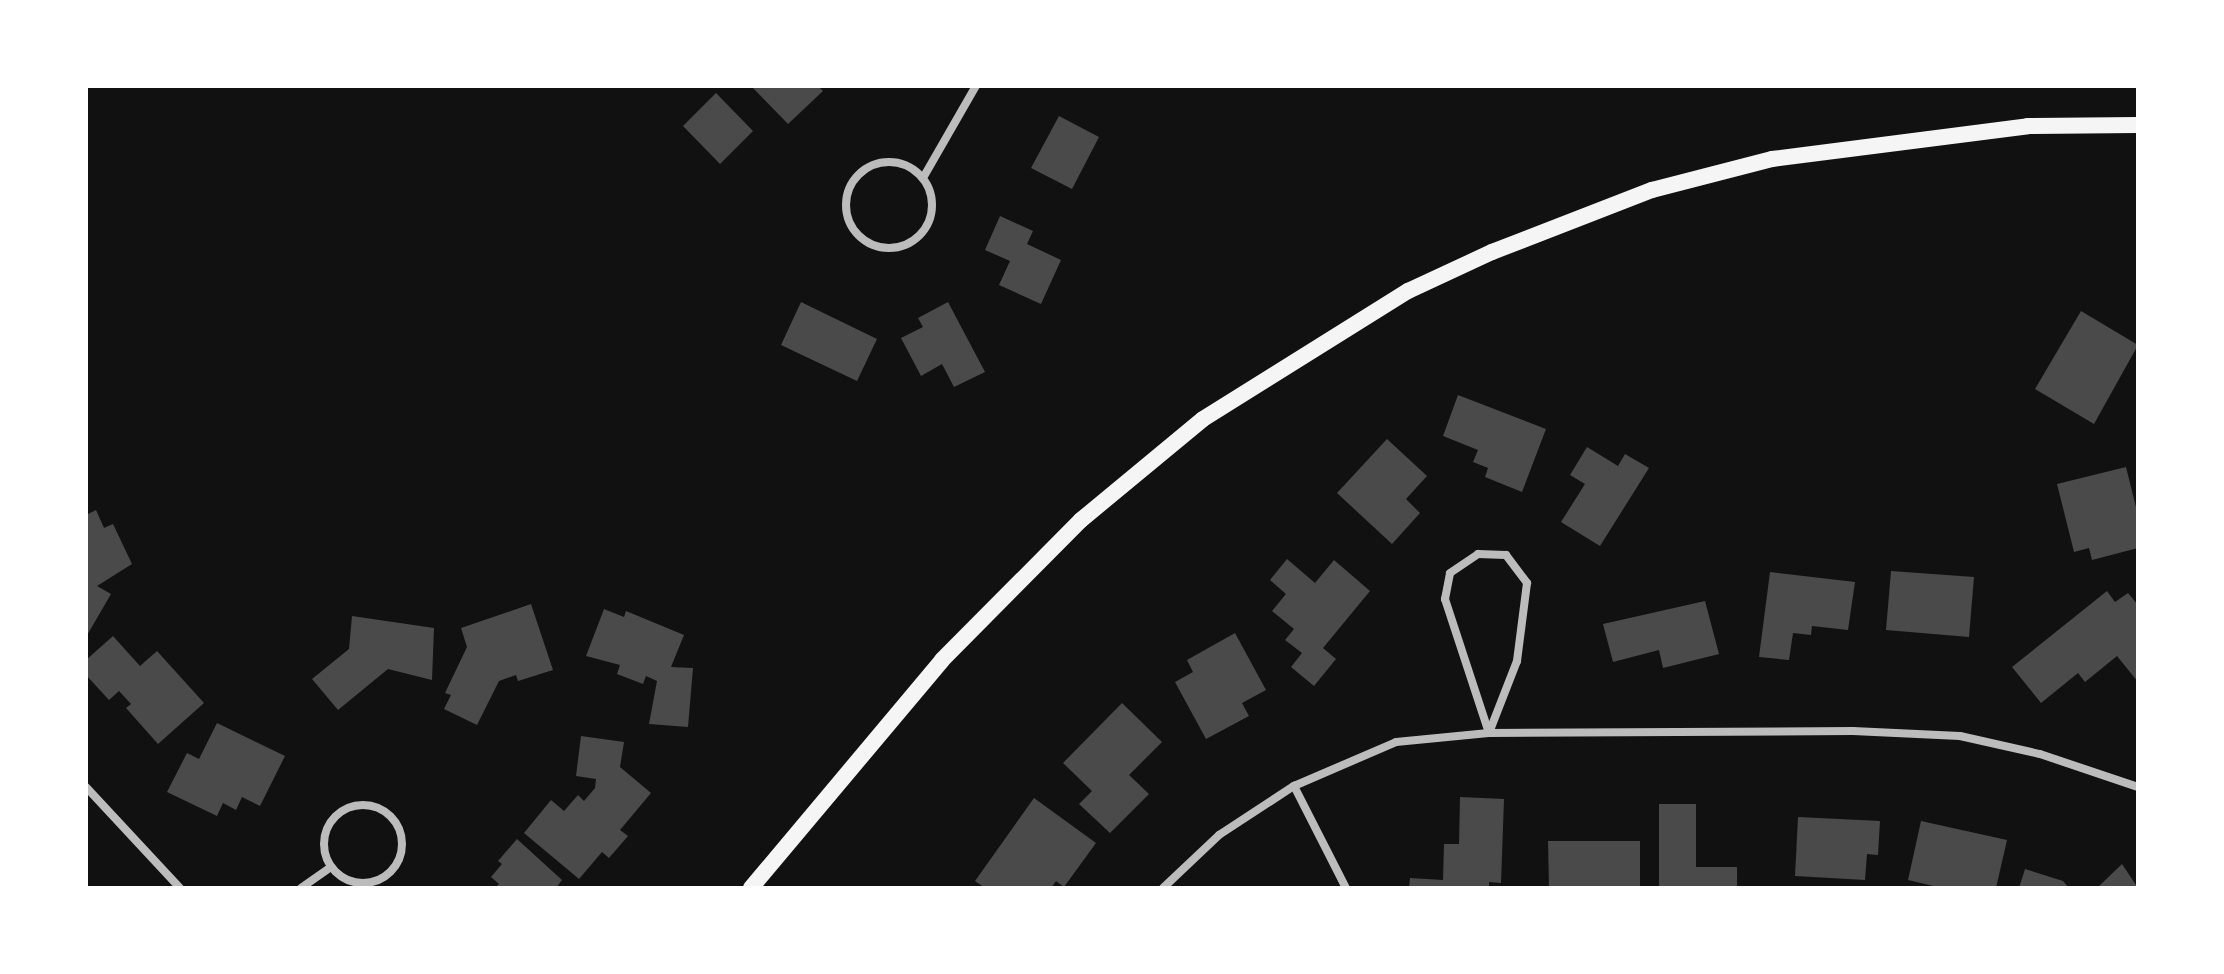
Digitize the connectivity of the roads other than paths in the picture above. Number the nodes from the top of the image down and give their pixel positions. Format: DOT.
graph roads {
  1 [pos="976,86"];
  2 [pos="2138,125"];
  3 [pos="923,178"];
  4 [pos="1489,733"];
  5 [pos="1294,786"];
  6 [pos="86,787"];
  7 [pos="2138,787"];
  8 [pos="331,867"];
  9 [pos="180,888"];
  10 [pos="301,888"];
  11 [pos="751,888"];
  12 [pos="1163,888"];
  13 [pos="1346,888"];
  1 -- 3 [label="street"];
  2 -- 11 [label="main road"];
  3 -- 3 [label="street"];
  4 -- 4 [label="street"];
  4 -- 5 [label="street"];
  4 -- 7 [label="street"];
  5 -- 12 [label="street"];
  5 -- 13 [label="street"];
  6 -- 9 [label="street"];
  8 -- 8 [label="street"];
  8 -- 10 [label="street"];
}
